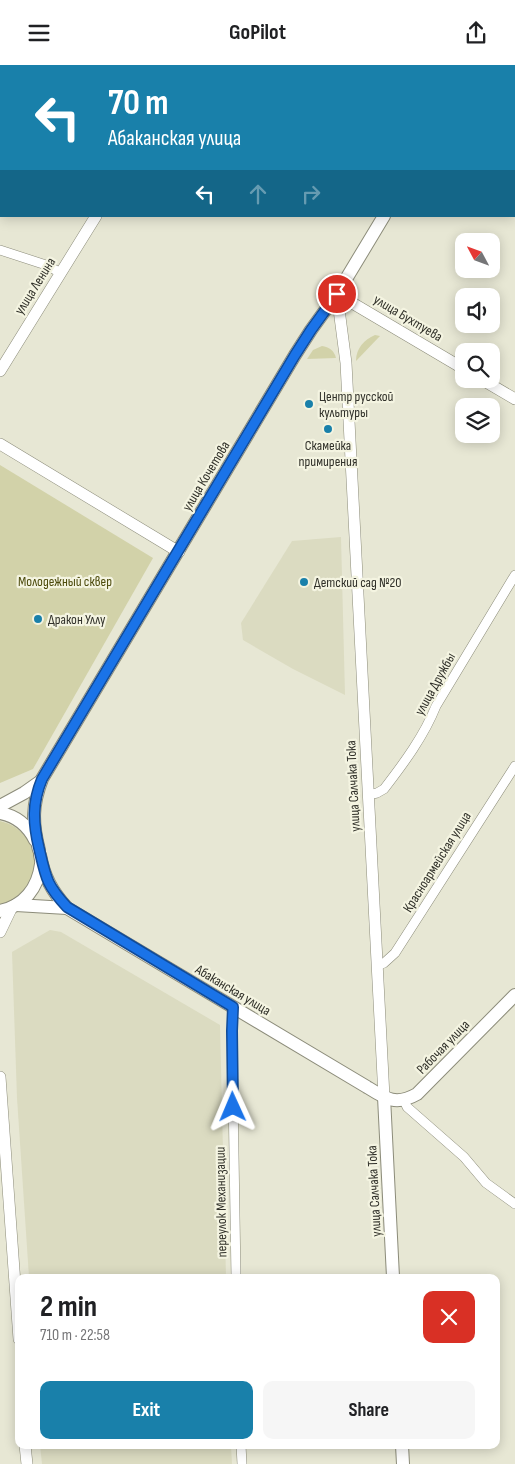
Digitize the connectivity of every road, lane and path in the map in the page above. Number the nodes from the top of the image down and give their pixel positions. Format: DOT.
graph roads {
  1 [pos="95,217"];
  2 [pos="383,217"];
  3 [pos="0,250"];
  4 [pos="61,273"];
  5 [pos="337,294"];
  6 [pos="455,364"];
  7 [pos="0,371"];
  8 [pos="496,388"];
  9 [pos="515,399"];
  10 [pos="0,444"];
  11 [pos="178,552"];
  12 [pos="515,575"];
  13 [pos="515,766"];
  14 [pos="42,779"];
  15 [pos="368,795"];
  16 [pos="0,806"];
  17 [pos="0,813"];
  18 [pos="40,852"];
  19 [pos="67,907"];
  20 [pos="10,908"];
  21 [pos="0,932"];
  22 [pos="377,966"];
  23 [pos="515,995"];
  24 [pos="233,1007"];
  25 [pos="0,1077"];
  26 [pos="384,1097"];
  27 [pos="404,1100"];
  28 [pos="515,1204"];
  29 [pos="236,1274"];
  30 [pos="393,1274"];
  31 [pos="15,1284"];
  32 [pos="25,1449"];
  33 [pos="241,1449"];
  34 [pos="402,1449"];
  35 [pos="27,1464"];
  36 [pos="242,1464"];
  37 [pos="403,1464"];
  1 -- 4 [label="street, улица Ленина"];
  2 -- 5 [label="main road, улица Кочетова"];
  3 -- 4 [label="street"];
  4 -- 7 [label="street, улица Ленина"];
  5 -- 6 [label="street, улица Бухтуева"];
  5 -- 11 [label="main road, улица Кочетова"];
  5 -- 15 [label="street, улица Салчака Тока"];
  8 -- 9 [label="street"];
  10 -- 11 [label="street"];
  11 -- 14 [label="main road, улица Кочетова"];
  12 -- 15 [label="street, улица Дружбы"];
  13 -- 22 [label="street, Красноармейская улица"];
  14 -- 16 [label="main road, улица Кочетова"];
  14 -- 18 [label="main road, улица Кочетова"];
  15 -- 22 [label="street, улица Салчака Тока"];
  17 -- 18 [label="main road"];
  18 -- 19 [label="main road, Абаканская улица"];
  18 -- 20 [label="main road"];
  19 -- 20 [label="main road, Абаканская улица"];
  19 -- 24 [label="main road, Абаканская улица"];
  20 -- 21 [label="street"];
  22 -- 26 [label="street, улица Салчака Тока"];
  23 -- 27 [label="main road, Рабочая улица"];
  24 -- 26 [label="main road, Абаканская улица"];
  24 -- 29 [label="street, переулок Механизации"];
  25 -- 31 [label="street"];
  26 -- 27 [label="main road"];
  26 -- 30 [label="main road, улица Салчака Тока"];
  27 -- 28 [label="street"];
  32 -- 35 [label="street"];
  33 -- 36 [label="street"];
  34 -- 37 [label="main road"];
}
